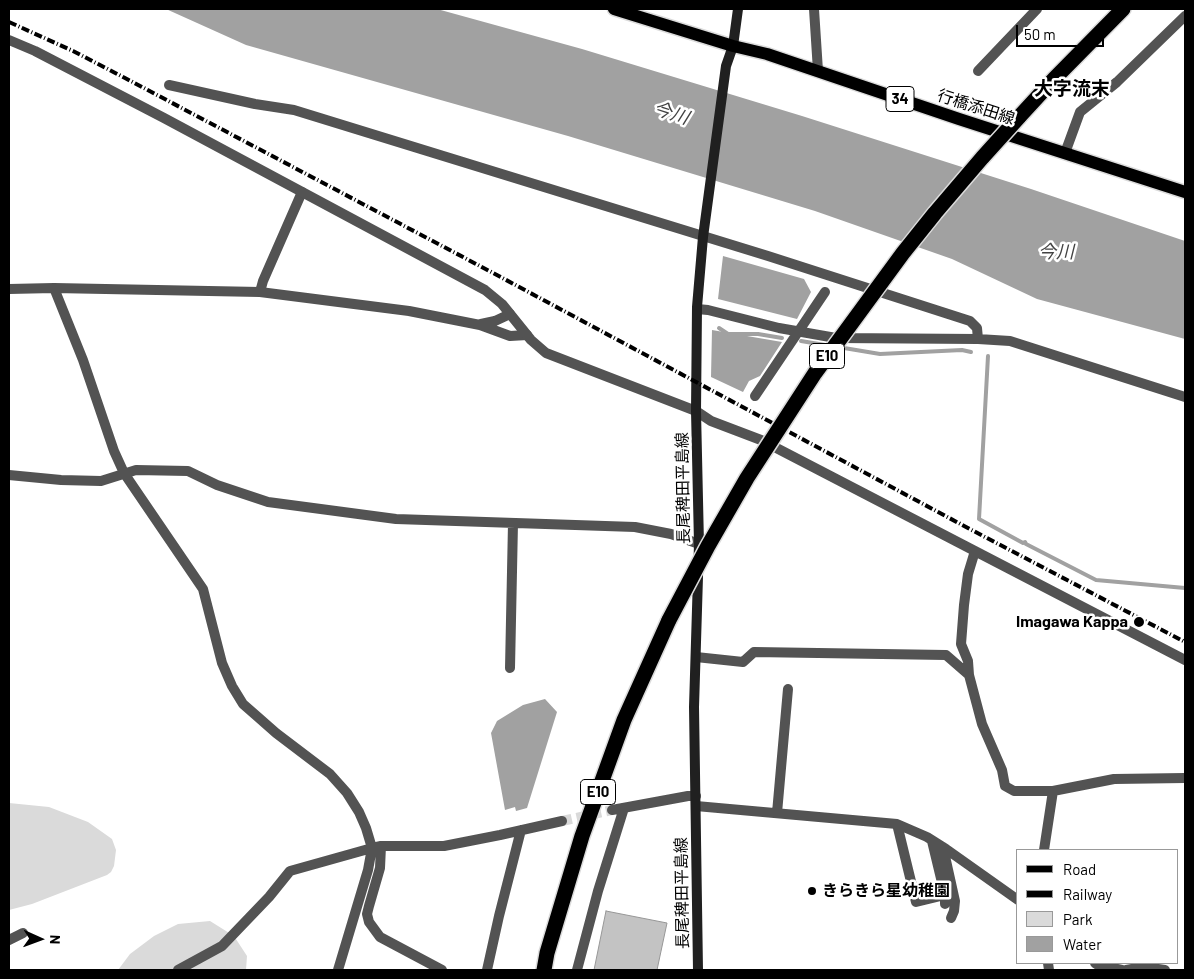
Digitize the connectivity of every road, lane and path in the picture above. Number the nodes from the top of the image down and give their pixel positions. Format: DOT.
graph roads {
  1 [pos="617,9"];
  2 [pos="738,9"];
  3 [pos="814,9"];
  4 [pos="1037,9"];
  5 [pos="1121,9"];
  6 [pos="1127,9"];
  7 [pos="1185,16"];
  8 [pos="1105,26"];
  9 [pos="9,40"];
  10 [pos="733,46"];
  11 [pos="818,71"];
  12 [pos="978,71"];
  13 [pos="169,85"];
  14 [pos="1065,153"];
  15 [pos="302,192"];
  16 [pos="1185,192"];
  17 [pos="704,232"];
  18 [pos="54,288"];
  19 [pos="9,289"];
  20 [pos="260,292"];
  21 [pos="825,292"];
  22 [pos="697,309"];
  23 [pos="510,314"];
  24 [pos="480,324"];
  25 [pos="799,331"];
  26 [pos="527,335"];
  27 [pos="978,339"];
  28 [pos="755,396"];
  29 [pos="1185,397"];
  30 [pos="696,411"];
  31 [pos="124,474"];
  32 [pos="9,475"];
  33 [pos="513,523"];
  34 [pos="699,544"];
  35 [pos="975,551"];
  36 [pos="696,657"];
  37 [pos="1185,660"];
  38 [pos="510,668"];
  39 [pos="969,675"];
  40 [pos="788,689"];
  41 [pos="1185,778"];
  42 [pos="1053,791"];
  43 [pos="696,801"];
  44 [pos="624,808"];
  45 [pos="612,810"];
  46 [pos="776,813"];
  47 [pos="562,821"];
  48 [pos="897,824"];
  49 [pos="522,830"];
  50 [pos="932,841"];
  51 [pos="377,847"];
  52 [pos="943,847"];
  53 [pos="1044,849"];
  54 [pos="1016,899"];
  55 [pos="951,918"];
  56 [pos="23,933"];
  57 [pos="9,940"];
  58 [pos="1096,964"];
  59 [pos="178,970"];
  60 [pos="338,970"];
  61 [pos="442,970"];
  62 [pos="487,970"];
  63 [pos="544,970"];
  64 [pos="577,970"];
  65 [pos="698,970"];
  66 [pos="1124,970"];
  67 [pos="1165,970"];
  1 -- 10 [label="main road, 行橋添田線 / 34"];
  2 -- 10 [label="main road, 長尾稗田平島線"];
  3 -- 11 [label="street"];
  4 -- 12 [label="street"];
  5 -- 8 [label="highway"];
  6 -- 8 [label="highway"];
  7 -- 14 [label="street"];
  8 -- 63 [label="highway, E10, bridge"];
  9 -- 15 [label="street"];
  10 -- 11 [label="main road, 行橋添田線 / 34"];
  10 -- 17 [label="main road, 長尾稗田平島線"];
  11 -- 14 [label="main road, 行橋添田線 / 34"];
  13 -- 17 [label="street"];
  14 -- 16 [label="main road, 行橋添田線 / 34"];
  15 -- 20 [label="street"];
  15 -- 23 [label="street"];
  17 -- 22 [label="main road, 長尾稗田平島線"];
  17 -- 27 [label="street"];
  18 -- 19 [label="street"];
  18 -- 20 [label="street"];
  18 -- 31 [label="street"];
  20 -- 24 [label="street"];
  21 -- 25 [label="street"];
  22 -- 25 [label="street"];
  22 -- 30 [label="main road, 長尾稗田平島線"];
  23 -- 24 [label="street"];
  23 -- 26 [label="street"];
  24 -- 26 [label="street"];
  25 -- 27 [label="street"];
  25 -- 28 [label="street"];
  26 -- 30 [label="street"];
  27 -- 29 [label="street"];
  30 -- 34 [label="main road, 長尾稗田平島線"];
  30 -- 35 [label="street"];
  31 -- 32 [label="street"];
  31 -- 33 [label="street"];
  31 -- 51 [label="street"];
  33 -- 34 [label="street"];
  33 -- 38 [label="street"];
  34 -- 36 [label="main road, 長尾稗田平島線"];
  35 -- 37 [label="street"];
  35 -- 39 [label="street"];
  36 -- 39 [label="street"];
  36 -- 43 [label="main road, 長尾稗田平島線"];
  39 -- 42 [label="street"];
  40 -- 46 [label="street"];
  41 -- 42 [label="street"];
  42 -- 53 [label="street"];
  43 -- 44 [label="street"];
  43 -- 46 [label="street"];
  43 -- 65 [label="main road, 長尾稗田平島線"];
  44 -- 45 [label="street"];
  44 -- 64 [label="street"];
  46 -- 48 [label="street"];
  47 -- 49 [label="street"];
  48 -- 50 [label="street"];
  48 -- 50 [label="street"];
  49 -- 51 [label="street"];
  49 -- 62 [label="street"];
  50 -- 52 [label="street"];
  51 -- 59 [label="street"];
  51 -- 60 [label="street"];
  51 -- 61 [label="street"];
  52 -- 54 [label="street"];
  52 -- 55 [label="street"];
  56 -- 57 [label="street"];
  58 -- 66 [label="street"];
  66 -- 67 [label="street"];
}
